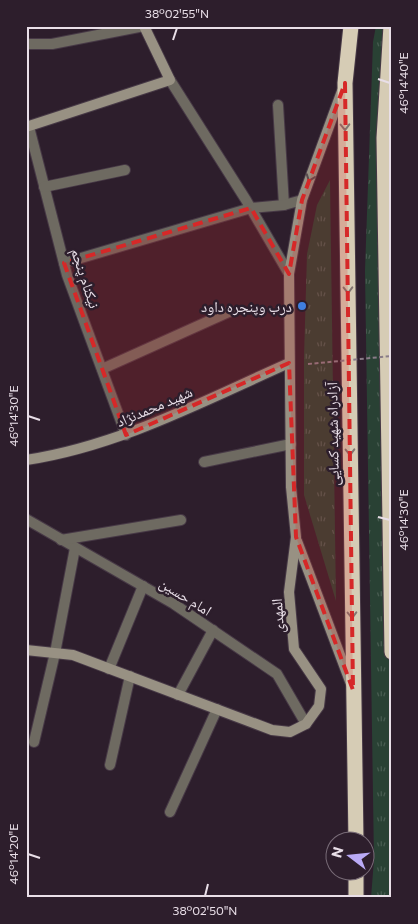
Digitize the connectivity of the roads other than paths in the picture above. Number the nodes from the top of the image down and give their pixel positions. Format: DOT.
graph roads {
  1 [pos="144,26"];
  2 [pos="351,26"];
  3 [pos="391,26"];
  4 [pos="26,44"];
  5 [pos="170,80"];
  6 [pos="345,83"];
  7 [pos="278,105"];
  8 [pos="27,127"];
  9 [pos="125,170"];
  10 [pos="44,187"];
  11 [pos="302,200"];
  12 [pos="284,205"];
  13 [pos="251,208"];
  14 [pos="64,263"];
  15 [pos="289,274"];
  16 [pos="231,311"];
  17 [pos="289,363"];
  18 [pos="102,369"];
  19 [pos="126,435"];
  20 [pos="290,444"];
  21 [pos="26,460"];
  22 [pos="204,462"];
  23 [pos="26,519"];
  24 [pos="181,520"];
  25 [pos="296,537"];
  26 [pos="61,540"];
  27 [pos="75,548"];
  28 [pos="143,586"];
  29 [pos="213,630"];
  30 [pos="26,650"];
  31 [pos="392,652"];
  32 [pos="54,653"];
  33 [pos="109,668"];
  34 [pos="130,676"];
  35 [pos="353,690"];
  36 [pos="178,694"];
  37 [pos="217,709"];
  38 [pos="306,724"];
  39 [pos="34,742"];
  40 [pos="110,765"];
  41 [pos="170,812"];
  42 [pos="356,832"];
  43 [pos="356,882"];
  44 [pos="356,898"];
  1 -- 4 [label="street"];
  1 -- 5 [label="street"];
  2 -- 6 [label="highway, آزادراه شهید کسایی"];
  3 -- 31 [label="highway"];
  5 -- 8 [label="street"];
  5 -- 13 [label="street"];
  6 -- 11 [label="street, المهدی, one-way"];
  6 -- 35 [label="highway, آزادراه شهید کسایی, one-way"];
  7 -- 12 [label="street"];
  8 -- 10 [label="street, نیکنام پنجم"];
  9 -- 10 [label="street"];
  10 -- 14 [label="street, نیکنام پنجم"];
  11 -- 12 [label="street"];
  11 -- 15 [label="street, المهدی"];
  12 -- 13 [label="street"];
  13 -- 14 [label="street"];
  13 -- 15 [label="street"];
  14 -- 18 [label="street, نیکنام پنجم"];
  15 -- 17 [label="street, المهدی"];
  16 -- 18 [label="street"];
  17 -- 19 [label="street, شهید محمدنژاد"];
  17 -- 20 [label="street, المهدی"];
  18 -- 19 [label="street, نیکنام پنجم"];
  19 -- 21 [label="street, شهید محمدنژاد"];
  20 -- 22 [label="street"];
  20 -- 25 [label="street, المهدی"];
  23 -- 26 [label="street, امام حسین"];
  24 -- 26 [label="street"];
  25 -- 35 [label="street"];
  25 -- 38 [label="street, المهدی"];
  26 -- 27 [label="street, امام حسین"];
  27 -- 28 [label="street, امام حسین"];
  27 -- 32 [label="street"];
  28 -- 29 [label="street, امام حسین"];
  28 -- 33 [label="street"];
  29 -- 36 [label="street"];
  29 -- 38 [label="street, امام حسین"];
  30 -- 32 [label="street"];
  32 -- 33 [label="street"];
  32 -- 39 [label="street"];
  33 -- 34 [label="street"];
  34 -- 36 [label="street"];
  34 -- 40 [label="street"];
  35 -- 42 [label="highway, آزادراه شهید کسایی"];
  36 -- 37 [label="street"];
  37 -- 38 [label="street"];
  37 -- 41 [label="street"];
  43 -- 44 [label="highway"];
}
